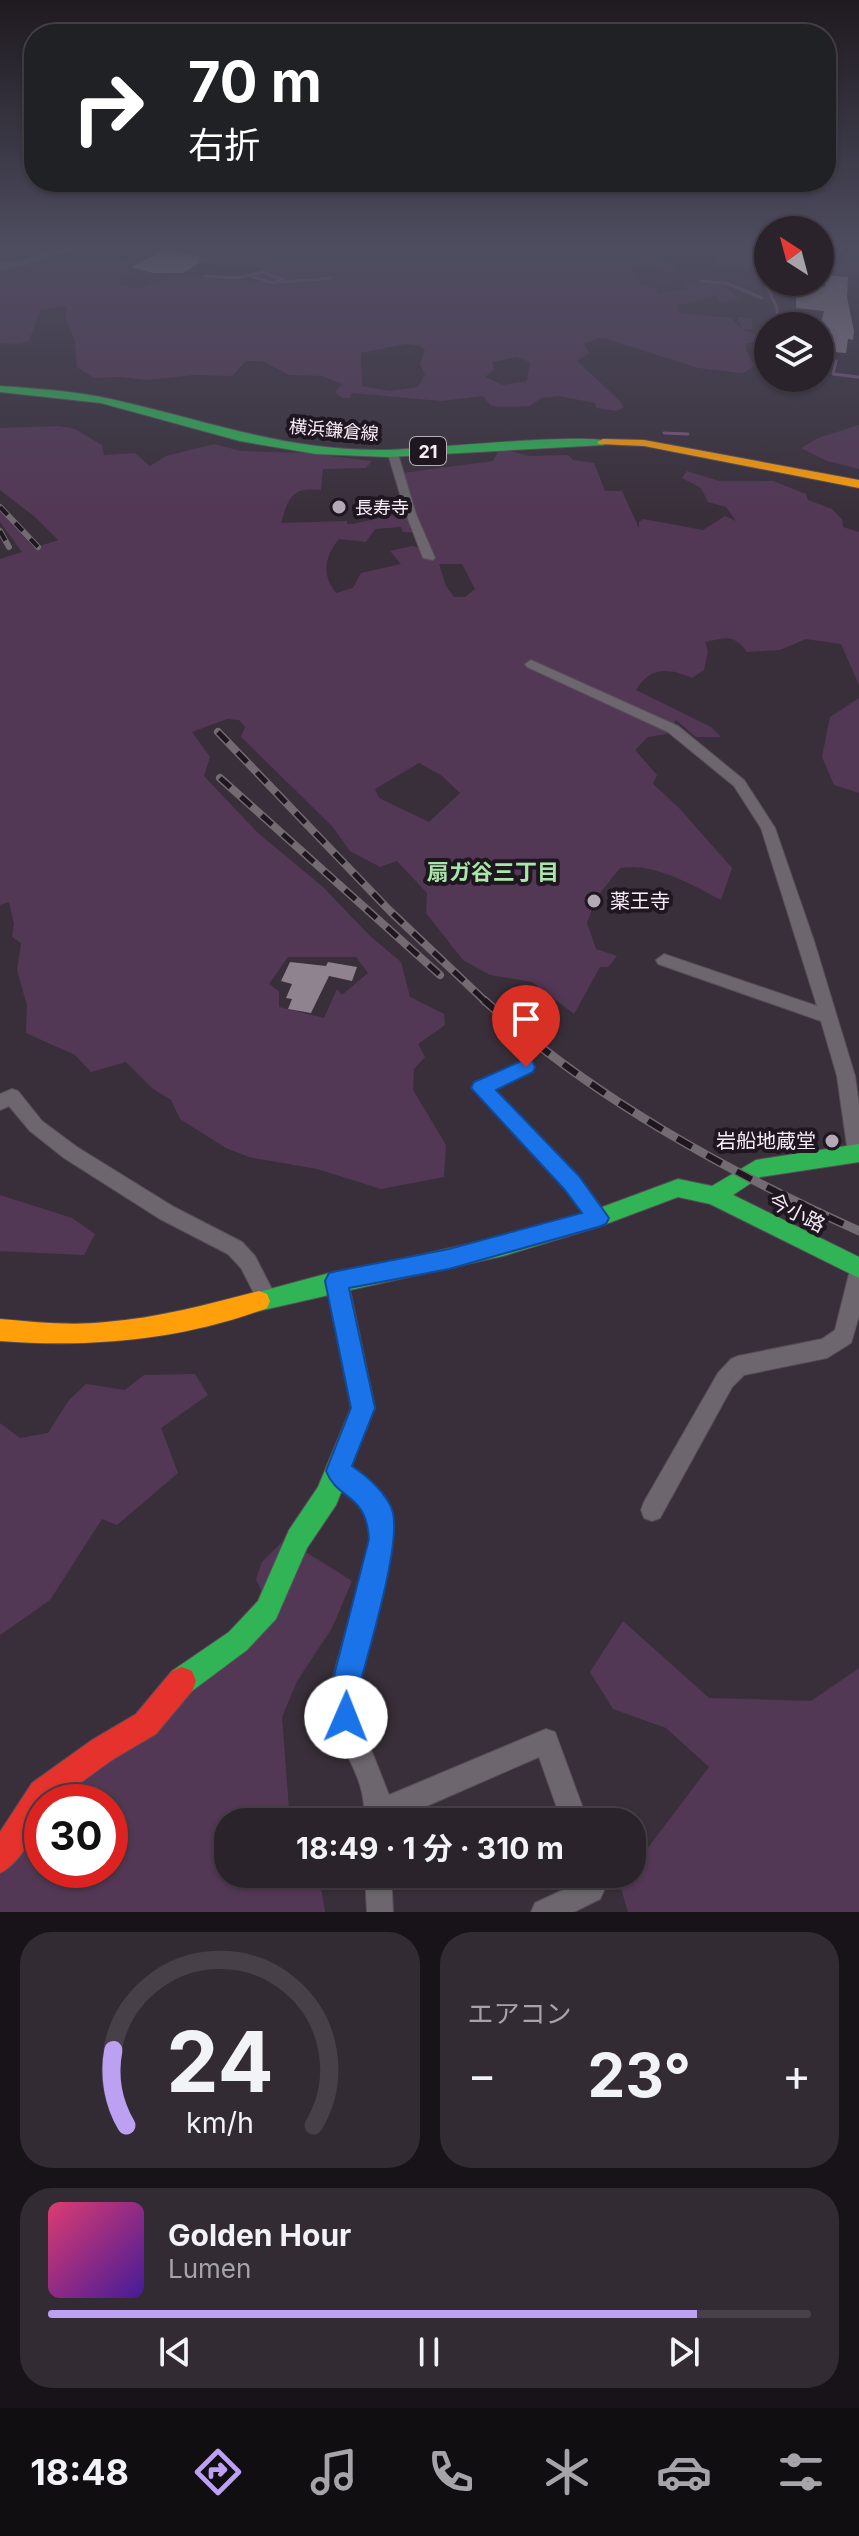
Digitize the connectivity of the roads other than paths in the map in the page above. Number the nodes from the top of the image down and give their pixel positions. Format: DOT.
graph roads {
  1 [pos="0,389"];
  2 [pos="393,454"];
  3 [pos="859,484"];
  4 [pos="429,558"];
  5 [pos="531,664"];
  6 [pos="664,960"];
  7 [pos="827,1016"];
  8 [pos="526,1067"];
  9 [pos="0,1103"];
  10 [pos="858,1153"];
  11 [pos="714,1196"];
  12 [pos="598,1218"];
  13 [pos="859,1271"];
  14 [pos="337,1281"];
  15 [pos="266,1297"];
  16 [pos="0,1330"];
  17 [pos="338,1471"];
  18 [pos="652,1510"];
  19 [pos="376,1808"];
  20 [pos="398,1808"];
  21 [pos="570,1808"];
  22 [pos="0,1858"];
  23 [pos="379,1888"];
  24 [pos="592,1888"];
  25 [pos="559,1909"];
  26 [pos="380,1912"];
  1 -- 2 [label="main road, 横浜鎌倉線 / 21"];
  2 -- 3 [label="main road, 横浜鎌倉線 / 21"];
  2 -- 4 [label="street"];
  5 -- 7 [label="street"];
  6 -- 7 [label="street"];
  7 -- 10 [label="street"];
  8 -- 12 [label="street"];
  9 -- 15 [label="street"];
  10 -- 11 [label="main road"];
  11 -- 12 [label="main road, 今小路"];
  11 -- 13 [label="main road, 今小路"];
  12 -- 14 [label="main road, 今小路"];
  13 -- 18 [label="street"];
  14 -- 15 [label="main road, 今小路"];
  14 -- 17 [label="main road"];
  15 -- 16 [label="main road, 今小路"];
  17 -- 19 [label="street"];
  17 -- 22 [label="main road"];
  20 -- 21 [label="street"];
  23 -- 26 [label="street"];
  24 -- 25 [label="street"];
}
